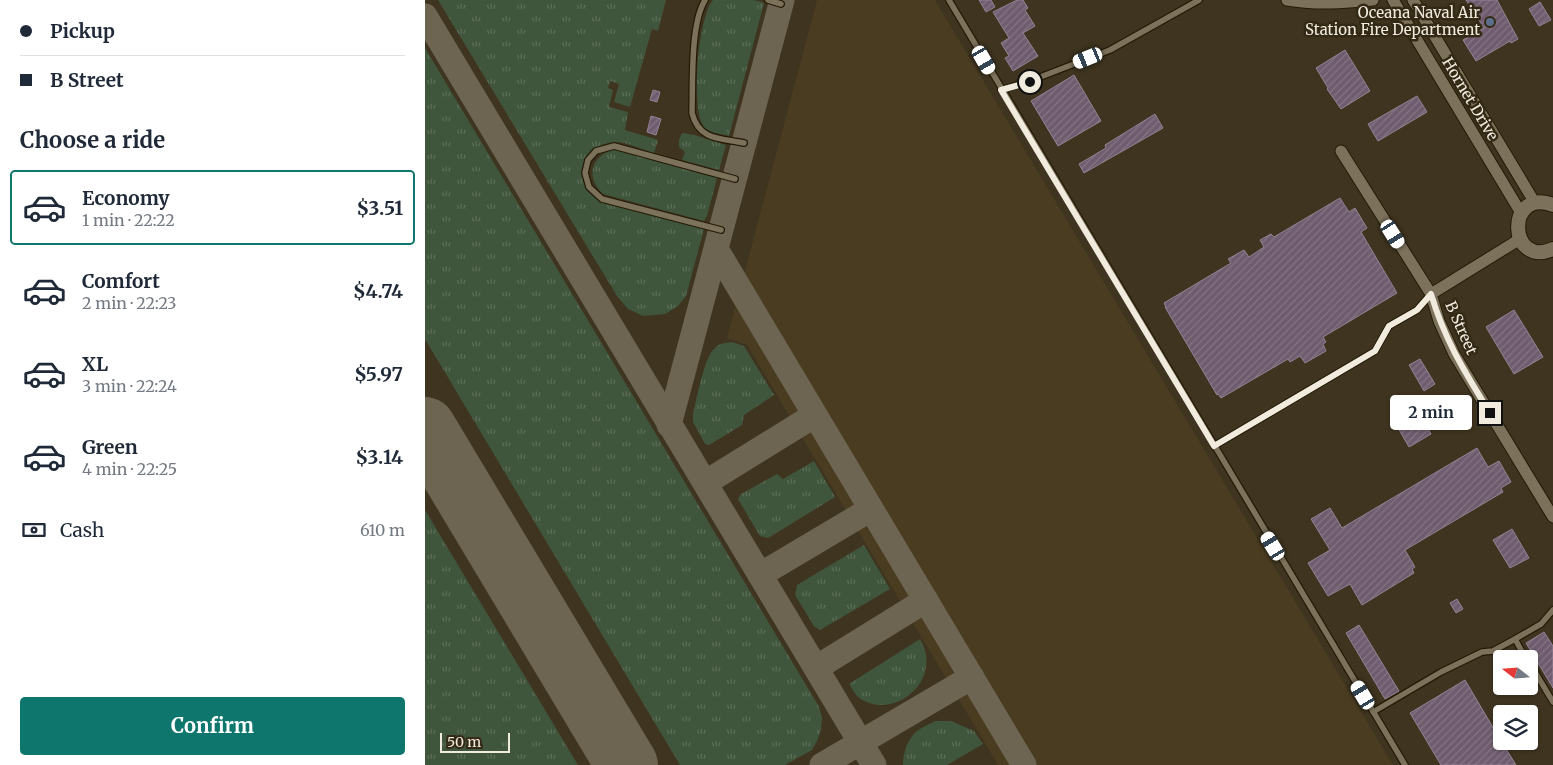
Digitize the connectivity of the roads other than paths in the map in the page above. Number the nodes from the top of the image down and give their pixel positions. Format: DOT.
graph roads {
  1 [pos="705,0"];
  2 [pos="768,0"];
  3 [pos="949,0"];
  4 [pos="1199,0"];
  5 [pos="1287,0"];
  6 [pos="1373,0"];
  7 [pos="1393,0"];
  8 [pos="1413,0"];
  9 [pos="781,4"];
  10 [pos="1001,90"];
  11 [pos="744,143"];
  12 [pos="1341,151"];
  13 [pos="735,179"];
  14 [pos="1535,204"];
  15 [pos="1553,205"];
  16 [pos="1521,213"];
  17 [pos="721,230"];
  18 [pos="1520,239"];
  19 [pos="1553,249"];
  20 [pos="1431,294"];
  21 [pos="1214,446"];
  22 [pos="1553,517"];
  23 [pos="1553,610"];
  24 [pos="1515,639"];
  25 [pos="1522,650"];
  26 [pos="1538,677"];
  27 [pos="1553,702"];
  28 [pos="1373,712"];
  29 [pos="1405,765"];
  1 -- 11 [label="lane"];
  2 -- 9 [label="lane"];
  3 -- 10 [label="lane"];
  4 -- 10 [label="lane"];
  5 -- 6 [label="street"];
  7 -- 16 [label="street, Hornet Drive"];
  8 -- 14 [label="street, Hornet Drive"];
  10 -- 21 [label="lane"];
  12 -- 20 [label="street, B Street"];
  13 -- 17 [label="lane"];
  14 -- 15 [label="main road"];
  14 -- 16 [label="main road"];
  16 -- 18 [label="main road"];
  18 -- 19 [label="main road"];
  18 -- 20 [label="street"];
  20 -- 21 [label="lane"];
  20 -- 22 [label="street, B Street"];
  21 -- 28 [label="lane"];
  23 -- 24 [label="lane"];
  24 -- 25 [label="lane"];
  24 -- 28 [label="lane"];
  26 -- 27 [label="lane"];
  28 -- 29 [label="lane"];
}
